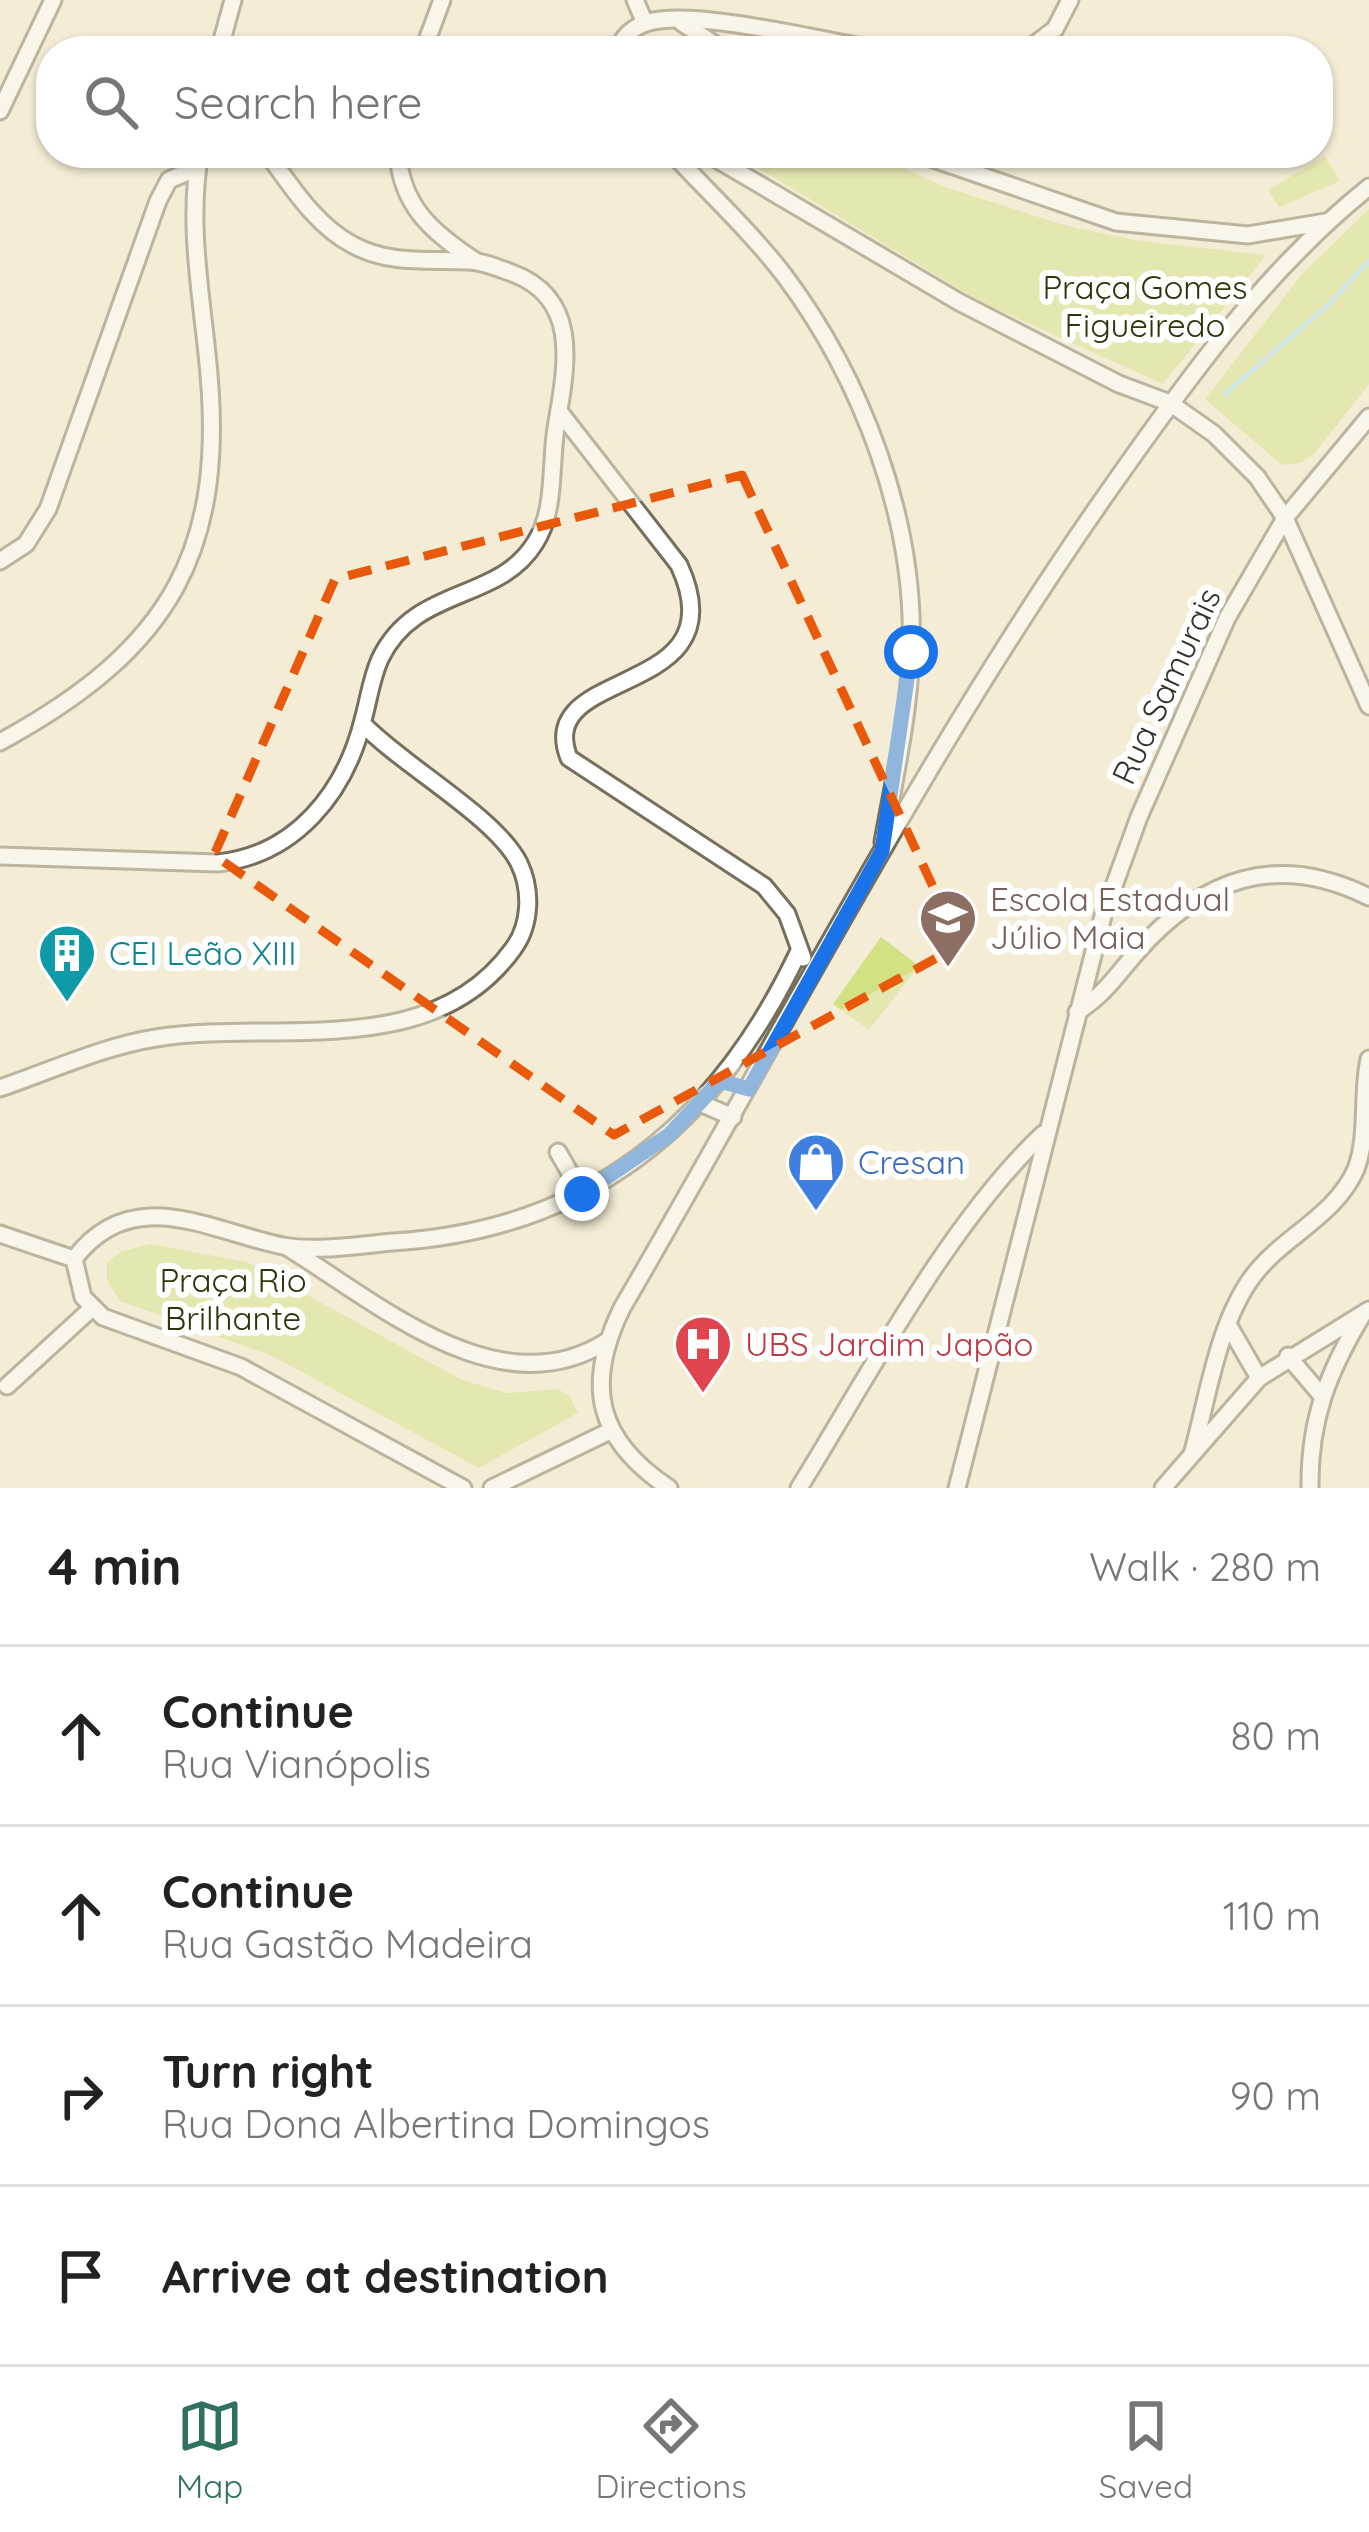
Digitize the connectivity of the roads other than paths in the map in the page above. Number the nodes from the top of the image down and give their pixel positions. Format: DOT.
graph roads {
  1 [pos="53,0"];
  2 [pos="233,0"];
  3 [pos="442,0"];
  4 [pos="635,0"];
  5 [pos="1070,0"];
  6 [pos="676,19"];
  7 [pos="645,23"];
  8 [pos="223,36"];
  9 [pos="428,36"];
  10 [pos="625,36"];
  11 [pos="702,36"];
  12 [pos="786,36"];
  13 [pos="1046,36"];
  14 [pos="0,111"];
  15 [pos="187,168"];
  16 [pos="199,168"];
  17 [pos="279,168"];
  18 [pos="401,168"];
  19 [pos="686,168"];
  20 [pos="731,168"];
  21 [pos="959,168"];
  22 [pos="1369,187"];
  23 [pos="1325,222"];
  24 [pos="474,260"];
  25 [pos="1171,404"];
  26 [pos="559,411"];
  27 [pos="1369,417"];
  28 [pos="1285,518"];
  29 [pos="0,561"];
  30 [pos="1369,706"];
  31 [pos="363,724"];
  32 [pos="0,742"];
  33 [pos="897,756"];
  34 [pos="919,791"];
  35 [pos="882,851"];
  36 [pos="0,856"];
  37 [pos="1369,897"];
  38 [pos="799,951"];
  39 [pos="814,972"];
  40 [pos="1077,1012"];
  41 [pos="1369,1059"];
  42 [pos="720,1081"];
  43 [pos="0,1088"];
  44 [pos="749,1089"];
  45 [pos="700,1103"];
  46 [pos="733,1117"];
  47 [pos="1046,1132"];
  48 [pos="558,1152"];
  49 [pos="582,1194"];
  50 [pos="0,1234"];
  51 [pos="285,1246"];
  52 [pos="74,1258"];
  53 [pos="91,1309"];
  54 [pos="1367,1311"];
  55 [pos="1229,1326"];
  56 [pos="608,1341"];
  57 [pos="1288,1356"];
  58 [pos="1259,1378"];
  59 [pos="7,1386"];
  60 [pos="1322,1395"];
  61 [pos="610,1431"];
  62 [pos="1193,1451"];
  63 [pos="665,1487"];
  64 [pos="463,1488"];
  65 [pos="492,1488"];
  66 [pos="799,1488"];
  67 [pos="957,1488"];
  68 [pos="1163,1488"];
  69 [pos="1310,1488"];
  1 -- 14 [label="street"];
  2 -- 8 [label="street"];
  3 -- 9 [label="street"];
  4 -- 7 [label="street"];
  5 -- 13 [label="street"];
  6 -- 7 [label="street"];
  6 -- 11 [label="street"];
  6 -- 12 [label="street"];
  7 -- 10 [label="street"];
  15 -- 29 [label="street"];
  16 -- 32 [label="street"];
  17 -- 24 [label="street"];
  18 -- 24 [label="street"];
  19 -- 33 [label="street"];
  20 -- 25 [label="street"];
  21 -- 23 [label="street"];
  22 -- 23 [label="street"];
  23 -- 25 [label="street"];
  24 -- 26 [label="street"];
  25 -- 28 [label="street"];
  25 -- 34 [label="street"];
  26 -- 31 [label="street"];
  26 -- 38 [label="street"];
  27 -- 28 [label="street, Rua Samurais"];
  28 -- 30 [label="street"];
  28 -- 40 [label="street, Rua Samurais"];
  31 -- 36 [label="street"];
  31 -- 43 [label="street"];
  33 -- 34 [label="street"];
  33 -- 35 [label="street"];
  34 -- 35 [label="street"];
  35 -- 39 [label="street"];
  37 -- 40 [label="street"];
  38 -- 39 [label="street"];
  38 -- 42 [label="street"];
  39 -- 44 [label="street"];
  40 -- 47 [label="street, Rua Samurais"];
  41 -- 55 [label="street"];
  42 -- 44 [label="street"];
  42 -- 45 [label="street"];
  44 -- 46 [label="street"];
  45 -- 46 [label="street"];
  45 -- 49 [label="street"];
  46 -- 56 [label="street"];
  47 -- 66 [label="street"];
  47 -- 67 [label="street, Rua Samurais"];
  48 -- 49 [label="street"];
  49 -- 51 [label="street"];
  50 -- 52 [label="street"];
  51 -- 52 [label="street"];
  51 -- 56 [label="street"];
  52 -- 53 [label="street"];
  53 -- 59 [label="street"];
  53 -- 64 [label="street"];
  54 -- 57 [label="street"];
  54 -- 60 [label="street"];
  55 -- 58 [label="street"];
  55 -- 62 [label="street"];
  56 -- 61 [label="street"];
  57 -- 58 [label="street"];
  57 -- 60 [label="street"];
  58 -- 62 [label="street"];
  60 -- 69 [label="street"];
  61 -- 63 [label="street"];
  61 -- 65 [label="street"];
  62 -- 68 [label="street"];
}
